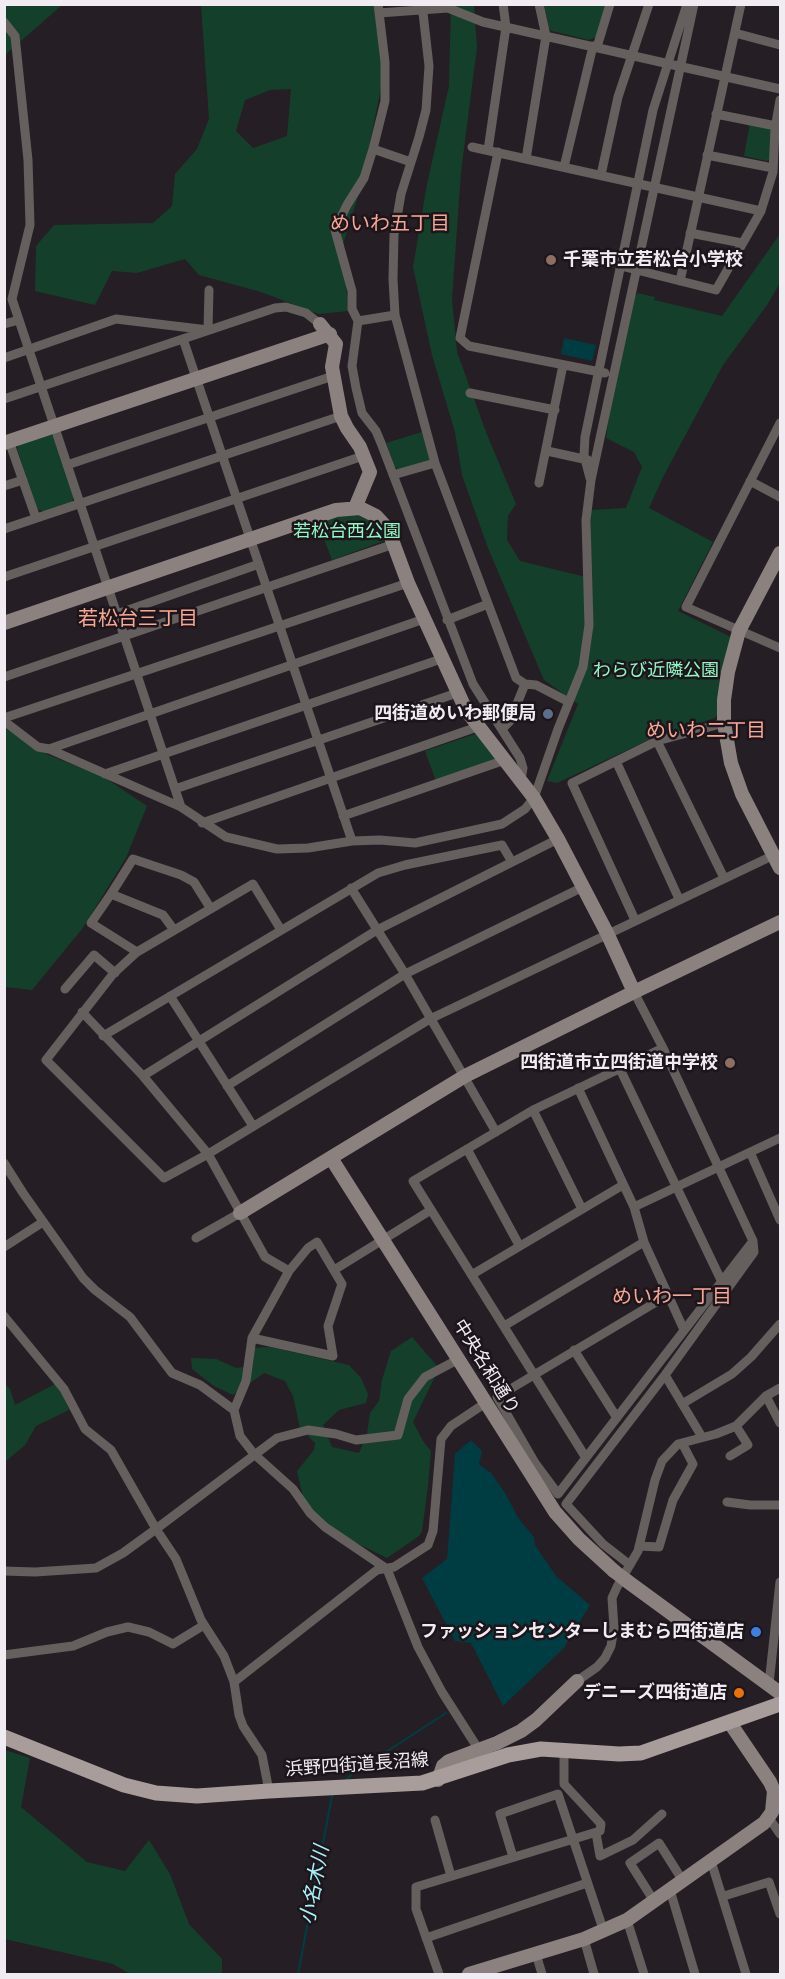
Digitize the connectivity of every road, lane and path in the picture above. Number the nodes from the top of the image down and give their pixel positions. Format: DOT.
graph roads {
  1 [pos="503,4"];
  2 [pos="539,4"];
  3 [pos="610,4"];
  4 [pos="648,4"];
  5 [pos="687,4"];
  6 [pos="694,4"];
  7 [pos="741,4"];
  8 [pos="423,7"];
  9 [pos="379,9"];
  10 [pos="4,22"];
  11 [pos="506,27"];
  12 [pos="735,33"];
  13 [pos="546,36"];
  14 [pos="780,45"];
  15 [pos="595,47"];
  16 [pos="632,55"];
  17 [pos="668,63"];
  18 [pos="681,67"];
  19 [pos="725,76"];
  20 [pos="780,89"];
  21 [pos="780,100"];
  22 [pos="716,114"];
  23 [pos="776,126"];
  24 [pos="472,147"];
  25 [pos="373,149"];
  26 [pos="493,151"];
  27 [pos="707,154"];
  28 [pos="526,159"];
  29 [pos="411,162"];
  30 [pos="564,167"];
  31 [pos="773,168"];
  32 [pos="601,175"];
  33 [pos="639,183"];
  34 [pos="655,186"];
  35 [pos="698,196"];
  36 [pos="761,211"];
  37 [pos="690,233"];
  38 [pos="742,243"];
  39 [pos="621,266"];
  40 [pos="636,270"];
  41 [pos="680,281"];
  42 [pos="209,290"];
  43 [pos="395,315"];
  44 [pos="19,320"];
  45 [pos="358,321"];
  46 [pos="4,324"];
  47 [pos="325,329"];
  48 [pos="208,330"];
  49 [pos="183,339"];
  50 [pos="28,350"];
  51 [pos="4,358"];
  52 [pos="563,364"];
  53 [pos="599,372"];
  54 [pos="613,375"];
  55 [pos="333,376"];
  56 [pos="196,379"];
  57 [pos="41,387"];
  58 [pos="470,393"];
  59 [pos="4,399"];
  60 [pos="555,410"];
  61 [pos="341,416"];
  62 [pos="209,417"];
  63 [pos="780,423"];
  64 [pos="54,426"];
  65 [pos="776,440"];
  66 [pos="7,442"];
  67 [pos="547,451"];
  68 [pos="222,456"];
  69 [pos="363,456"];
  70 [pos="596,458"];
  71 [pos="586,461"];
  72 [pos="435,463"];
  73 [pos="67,465"];
  74 [pos="393,475"];
  75 [pos="23,480"];
  76 [pos="591,480"];
  77 [pos="750,481"];
  78 [pos="539,483"];
  79 [pos="4,486"];
  80 [pos="780,497"];
  81 [pos="236,498"];
  82 [pos="80,503"];
  83 [pos="355,508"];
  84 [pos="36,518"];
  85 [pos="4,529"];
  86 [pos="250,539"];
  87 [pos="394,544"];
  88 [pos="94,547"];
  89 [pos="780,553"];
  90 [pos="259,564"];
  91 [pos="4,577"];
  92 [pos="408,583"];
  93 [pos="108,587"];
  94 [pos="266,588"];
  95 [pos="488,604"];
  96 [pos="117,614"];
  97 [pos="424,619"];
  98 [pos="447,620"];
  99 [pos="4,622"];
  100 [pos="279,626"];
  101 [pos="739,631"];
  102 [pos="124,636"];
  103 [pos="780,648"];
  104 [pos="441,659"];
  105 [pos="292,665"];
  106 [pos="137,674"];
  107 [pos="4,677"];
  108 [pos="525,684"];
  109 [pos="457,693"];
  110 [pos="569,702"];
  111 [pos="306,705"];
  112 [pos="150,714"];
  113 [pos="4,719"];
  114 [pos="724,723"];
  115 [pos="480,726"];
  116 [pos="502,729"];
  117 [pos="318,740"];
  118 [pos="657,741"];
  119 [pos="49,749"];
  120 [pos="164,754"];
  121 [pos="505,760"];
  122 [pos="615,761"];
  123 [pos="105,774"];
  124 [pos="331,778"];
  125 [pos="521,780"];
  126 [pos="175,789"];
  127 [pos="534,798"];
  128 [pos="181,807"];
  129 [pos="343,816"];
  130 [pos="202,823"];
  131 [pos="558,839"];
  132 [pos="352,842"];
  133 [pos="774,855"];
  134 [pos="512,861"];
  135 [pos="780,868"];
  136 [pos="724,878"];
  137 [pos="583,887"];
  138 [pos="351,888"];
  139 [pos="111,894"];
  140 [pos="679,899"];
  141 [pos="211,909"];
  142 [pos="635,920"];
  143 [pos="780,922"];
  144 [pos="174,930"];
  145 [pos="280,930"];
  146 [pos="377,930"];
  147 [pos="607,933"];
  148 [pos="137,952"];
  149 [pos="115,973"];
  150 [pos="405,974"];
  151 [pos="65,989"];
  152 [pos="634,992"];
  153 [pos="170,996"];
  154 [pos="82,1012"];
  155 [pos="430,1018"];
  156 [pos="103,1036"];
  157 [pos="199,1042"];
  158 [pos="663,1048"];
  159 [pos="620,1069"];
  160 [pos="143,1076"];
  161 [pos="465,1076"];
  162 [pos="227,1086"];
  163 [pos="578,1088"];
  164 [pos="533,1110"];
  165 [pos="253,1126"];
  166 [pos="496,1132"];
  167 [pos="780,1138"];
  168 [pos="467,1149"];
  169 [pos="750,1152"];
  170 [pos="208,1154"];
  171 [pos="331,1158"];
  172 [pos="4,1163"];
  173 [pos="717,1167"];
  174 [pos="623,1185"];
  175 [pos="676,1186"];
  176 [pos="634,1207"];
  177 [pos="582,1209"];
  178 [pos="431,1210"];
  179 [pos="240,1213"];
  180 [pos="780,1220"];
  181 [pos="44,1222"];
  182 [pos="196,1238"];
  183 [pos="384,1239"];
  184 [pos="753,1241"];
  185 [pos="644,1242"];
  186 [pos="519,1245"];
  187 [pos="4,1247"];
  188 [pos="334,1270"];
  189 [pos="289,1271"];
  190 [pos="473,1274"];
  191 [pos="721,1280"];
  192 [pos="668,1294"];
  193 [pos="4,1316"];
  194 [pos="780,1324"];
  195 [pos="504,1326"];
  196 [pos="684,1330"];
  197 [pos="252,1338"];
  198 [pos="574,1350"];
  199 [pos="459,1359"];
  200 [pos="533,1374"];
  201 [pos="665,1375"];
  202 [pos="780,1388"];
  203 [pos="766,1396"];
  204 [pos="487,1402"];
  205 [pos="682,1404"];
  206 [pos="234,1410"];
  207 [pos="617,1418"];
  208 [pos="780,1423"];
  209 [pos="736,1426"];
  210 [pos="702,1437"];
  211 [pos="682,1443"];
  212 [pos="254,1454"];
  213 [pos="730,1456"];
  214 [pos="586,1458"];
  215 [pos="727,1502"];
  216 [pos="780,1505"];
  217 [pos="156,1529"];
  218 [pos="639,1546"];
  219 [pos="630,1565"];
  220 [pos="387,1569"];
  221 [pos="4,1571"];
  222 [pos="780,1582"];
  223 [pos="204,1625"];
  224 [pos="4,1655"];
  225 [pos="577,1681"];
  226 [pos="234,1682"];
  227 [pos="775,1689"];
  228 [pos="780,1704"];
  229 [pos="730,1723"];
  230 [pos="4,1737"];
  231 [pos="479,1750"];
  232 [pos="564,1750"];
  233 [pos="438,1780"];
  234 [pos="269,1791"];
  235 [pos="774,1813"];
  236 [pos="662,1814"];
  237 [pos="435,1820"];
  238 [pos="596,1833"];
  239 [pos="780,1834"];
  240 [pos="573,1838"];
  241 [pos="513,1857"];
  242 [pos="711,1861"];
  243 [pos="451,1876"];
  244 [pos="683,1881"];
  245 [pos="587,1883"];
  246 [pos="670,1890"];
  247 [pos="724,1896"];
  248 [pos="654,1900"];
  249 [pos="780,1912"];
  250 [pos="627,1920"];
  251 [pos="604,1932"];
  252 [pos="426,1938"];
  253 [pos="584,1939"];
  254 [pos="536,1954"];
  255 [pos="491,1971"];
  256 [pos="439,1974"];
  257 [pos="469,1974"];
  258 [pos="542,1974"];
  259 [pos="594,1974"];
  260 [pos="644,1974"];
  261 [pos="695,1974"];
  262 [pos="746,1974"];
  1 -- 11 [label="street"];
  2 -- 13 [label="street"];
  3 -- 15 [label="street"];
  4 -- 16 [label="street"];
  5 -- 17 [label="street"];
  6 -- 18 [label="street"];
  7 -- 12 [label="street"];
  8 -- 9 [label="street"];
  8 -- 11 [label="street"];
  8 -- 29 [label="street"];
  9 -- 25 [label="street"];
  10 -- 44 [label="street"];
  11 -- 13 [label="street"];
  11 -- 26 [label="street"];
  12 -- 14 [label="street"];
  12 -- 19 [label="street"];
  13 -- 15 [label="street"];
  13 -- 28 [label="street"];
  15 -- 16 [label="street"];
  15 -- 30 [label="street"];
  16 -- 17 [label="street"];
  16 -- 32 [label="street"];
  17 -- 18 [label="street"];
  17 -- 33 [label="street"];
  18 -- 19 [label="street"];
  18 -- 34 [label="street"];
  19 -- 20 [label="street"];
  19 -- 22 [label="street"];
  21 -- 23 [label="street"];
  22 -- 23 [label="street"];
  22 -- 27 [label="street"];
  23 -- 31 [label="street"];
  24 -- 26 [label="street"];
  25 -- 29 [label="street"];
  25 -- 45 [label="street"];
  26 -- 28 [label="street"];
  26 -- 52 [label="street"];
  27 -- 31 [label="street"];
  27 -- 35 [label="street"];
  28 -- 30 [label="street"];
  29 -- 43 [label="street"];
  30 -- 32 [label="street"];
  31 -- 36 [label="street"];
  32 -- 33 [label="street"];
  33 -- 34 [label="street"];
  33 -- 39 [label="street"];
  34 -- 35 [label="street"];
  34 -- 40 [label="street"];
  35 -- 36 [label="street"];
  35 -- 37 [label="street"];
  36 -- 38 [label="street"];
  37 -- 38 [label="street"];
  37 -- 41 [label="street"];
  38 -- 41 [label="street"];
  39 -- 40 [label="street"];
  39 -- 53 [label="street"];
  40 -- 41 [label="street"];
  40 -- 54 [label="street"];
  42 -- 48 [label="street"];
  43 -- 45 [label="street"];
  43 -- 72 [label="street"];
  44 -- 46 [label="street"];
  44 -- 50 [label="street"];
  45 -- 74 [label="street"];
  47 -- 48 [label="street"];
  47 -- 55 [label="street"];
  47 -- 56 [label="street"];
  48 -- 49 [label="street"];
  48 -- 50 [label="street"];
  49 -- 56 [label="street"];
  49 -- 57 [label="street"];
  50 -- 51 [label="street"];
  50 -- 57 [label="street"];
  52 -- 53 [label="street"];
  52 -- 60 [label="street"];
  53 -- 54 [label="street"];
  53 -- 71 [label="street"];
  54 -- 70 [label="street"];
  55 -- 61 [label="street"];
  55 -- 62 [label="street"];
  56 -- 62 [label="street"];
  56 -- 64 [label="street"];
  57 -- 59 [label="street"];
  57 -- 64 [label="street"];
  58 -- 60 [label="street"];
  60 -- 67 [label="street"];
  61 -- 68 [label="street"];
  61 -- 69 [label="street"];
  62 -- 68 [label="street"];
  62 -- 73 [label="street"];
  63 -- 65 [label="street"];
  64 -- 66 [label="street"];
  64 -- 73 [label="street"];
  65 -- 77 [label="street"];
  66 -- 75 [label="street"];
  67 -- 71 [label="street"];
  67 -- 78 [label="street"];
  68 -- 81 [label="street"];
  68 -- 82 [label="street"];
  69 -- 81 [label="street"];
  69 -- 83 [label="street"];
  70 -- 71 [label="street"];
  70 -- 76 [label="street"];
  71 -- 76 [label="street"];
  72 -- 74 [label="street"];
  72 -- 95 [label="street"];
  73 -- 82 [label="street"];
  74 -- 98 [label="street"];
  75 -- 79 [label="street"];
  75 -- 84 [label="street"];
  76 -- 110 [label="street"];
  77 -- 80 [label="street"];
  77 -- 101 [label="street"];
  81 -- 86 [label="street"];
  81 -- 88 [label="street"];
  82 -- 84 [label="street"];
  82 -- 88 [label="street"];
  83 -- 86 [label="street"];
  83 -- 87 [label="street"];
  84 -- 85 [label="street"];
  86 -- 90 [label="street"];
  86 -- 93 [label="street"];
  87 -- 92 [label="street"];
  87 -- 94 [label="street"];
  88 -- 91 [label="street"];
  88 -- 93 [label="street"];
  89 -- 101 [label="street"];
  90 -- 94 [label="street"];
  90 -- 96 [label="street"];
  92 -- 97 [label="street"];
  92 -- 100 [label="street"];
  93 -- 96 [label="street"];
  93 -- 99 [label="street"];
  94 -- 100 [label="street"];
  94 -- 102 [label="street"];
  95 -- 98 [label="street"];
  95 -- 108 [label="street"];
  96 -- 102 [label="street"];
  97 -- 104 [label="street"];
  97 -- 105 [label="street"];
  98 -- 116 [label="street"];
  100 -- 105 [label="street"];
  100 -- 106 [label="street"];
  101 -- 103 [label="street"];
  101 -- 114 [label="street"];
  102 -- 106 [label="street"];
  102 -- 107 [label="street"];
  104 -- 109 [label="street"];
  104 -- 111 [label="street"];
  105 -- 111 [label="street"];
  105 -- 112 [label="street"];
  106 -- 112 [label="street"];
  106 -- 113 [label="street"];
  108 -- 110 [label="street"];
  108 -- 116 [label="street"];
  109 -- 115 [label="street"];
  109 -- 117 [label="street"];
  110 -- 127 [label="street"];
  111 -- 117 [label="street"];
  111 -- 120 [label="street"];
  112 -- 119 [label="street"];
  112 -- 120 [label="street"];
  113 -- 119 [label="street"];
  114 -- 118 [label="street"];
  114 -- 133 [label="street"];
  115 -- 121 [label="street"];
  115 -- 124 [label="street"];
  116 -- 125 [label="street"];
  117 -- 124 [label="street"];
  117 -- 126 [label="street"];
  118 -- 122 [label="street"];
  118 -- 136 [label="street"];
  119 -- 123 [label="street"];
  120 -- 123 [label="street"];
  120 -- 126 [label="street"];
  121 -- 125 [label="street"];
  121 -- 129 [label="street"];
  122 -- 140 [label="street"];
  122 -- 142 [label="street"];
  123 -- 128 [label="street"];
  124 -- 129 [label="street"];
  124 -- 130 [label="street"];
  125 -- 127 [label="street"];
  126 -- 128 [label="street"];
  127 -- 131 [label="street"];
  127 -- 132 [label="street"];
  128 -- 130 [label="street"];
  129 -- 132 [label="street"];
  130 -- 132 [label="street"];
  131 -- 134 [label="street"];
  131 -- 137 [label="street"];
  133 -- 135 [label="street"];
  133 -- 136 [label="street"];
  134 -- 138 [label="street"];
  134 -- 146 [label="street"];
  136 -- 140 [label="street"];
  137 -- 147 [label="street"];
  137 -- 150 [label="street"];
  138 -- 145 [label="street"];
  138 -- 146 [label="street"];
  139 -- 141 [label="street"];
  139 -- 144 [label="street"];
  139 -- 148 [label="street"];
  140 -- 142 [label="street"];
  141 -- 144 [label="street"];
  141 -- 145 [label="street"];
  142 -- 147 [label="street"];
  143 -- 152 [label="street"];
  144 -- 148 [label="street"];
  145 -- 153 [label="street"];
  146 -- 150 [label="street"];
  146 -- 157 [label="street"];
  147 -- 152 [label="street"];
  147 -- 155 [label="street"];
  148 -- 149 [label="street"];
  149 -- 151 [label="street"];
  149 -- 154 [label="street"];
  150 -- 155 [label="street"];
  150 -- 162 [label="street"];
  152 -- 158 [label="street"];
  152 -- 161 [label="street"];
  153 -- 156 [label="street"];
  153 -- 157 [label="street"];
  154 -- 156 [label="street"];
  154 -- 170 [label="street"];
  155 -- 161 [label="street"];
  155 -- 165 [label="street"];
  156 -- 160 [label="street"];
  157 -- 160 [label="street"];
  157 -- 162 [label="street"];
  158 -- 159 [label="street"];
  158 -- 173 [label="street"];
  159 -- 163 [label="street"];
  159 -- 175 [label="street"];
  160 -- 170 [label="street"];
  161 -- 166 [label="street"];
  161 -- 171 [label="street"];
  162 -- 165 [label="street"];
  163 -- 164 [label="street"];
  163 -- 174 [label="street"];
  164 -- 166 [label="street"];
  164 -- 177 [label="street"];
  165 -- 170 [label="street"];
  166 -- 168 [label="street"];
  167 -- 169 [label="street"];
  168 -- 178 [label="street"];
  168 -- 186 [label="street"];
  169 -- 173 [label="street"];
  169 -- 180 [label="street"];
  170 -- 179 [label="street"];
  171 -- 179 [label="street"];
  171 -- 183 [label="street, 中央名和通り"];
  172 -- 181 [label="street"];
  173 -- 175 [label="street"];
  173 -- 184 [label="street"];
  174 -- 176 [label="street"];
  174 -- 177 [label="street"];
  175 -- 176 [label="street"];
  175 -- 191 [label="street"];
  176 -- 185 [label="street"];
  177 -- 186 [label="street"];
  178 -- 183 [label="street"];
  178 -- 190 [label="street"];
  179 -- 182 [label="street"];
  179 -- 189 [label="street"];
  181 -- 187 [label="street"];
  181 -- 206 [label="street"];
  183 -- 188 [label="street"];
  183 -- 199 [label="street, 中央名和通り"];
  184 -- 191 [label="street"];
  184 -- 201 [label="street"];
  185 -- 192 [label="street"];
  185 -- 195 [label="street"];
  186 -- 190 [label="street"];
  188 -- 189 [label="street"];
  188 -- 197 [label="street"];
  189 -- 197 [label="street"];
  190 -- 195 [label="street"];
  191 -- 196 [label="street"];
  192 -- 196 [label="street"];
  192 -- 198 [label="street"];
  193 -- 217 [label="street"];
  194 -- 205 [label="street"];
  195 -- 200 [label="street"];
  196 -- 207 [label="street"];
  197 -- 206 [label="street"];
  198 -- 200 [label="street"];
  198 -- 207 [label="street"];
  199 -- 204 [label="street, 中央名和通り"];
  199 -- 212 [label="street"];
  200 -- 214 [label="street"];
  200 -- 214 [label="street"];
  201 -- 205 [label="street"];
  201 -- 219 [label="street"];
  202 -- 203 [label="street"];
  203 -- 208 [label="street"];
  203 -- 209 [label="street"];
  204 -- 220 [label="street"];
  204 -- 227 [label="street, 中央名和通り, bridge"];
  205 -- 210 [label="street"];
  206 -- 212 [label="street"];
  207 -- 214 [label="street"];
  209 -- 210 [label="street"];
  209 -- 213 [label="street"];
  210 -- 211 [label="street"];
  211 -- 218 [label="street"];
  211 -- 218 [label="street"];
  212 -- 217 [label="street"];
  212 -- 220 [label="street"];
  215 -- 216 [label="street"];
  217 -- 221 [label="street"];
  217 -- 223 [label="street"];
  218 -- 219 [label="street"];
  219 -- 225 [label="street"];
  220 -- 226 [label="street"];
  220 -- 231 [label="street"];
  222 -- 227 [label="street"];
  223 -- 224 [label="street"];
  223 -- 226 [label="street"];
  225 -- 231 [label="street"];
  226 -- 234 [label="street"];
  228 -- 229 [label="main road, 浜野四街道長沼線"];
  229 -- 232 [label="main road, 浜野四街道長沼線"];
  229 -- 235 [label="street"];
  230 -- 234 [label="main road, 浜野四街道長沼線"];
  231 -- 233 [label="street"];
  232 -- 233 [label="main road, 浜野四街道長沼線"];
  232 -- 238 [label="street"];
  233 -- 234 [label="main road, 浜野四街道長沼線"];
  235 -- 239 [label="street"];
  235 -- 242 [label="street"];
  236 -- 238 [label="street"];
  237 -- 243 [label="street"];
  238 -- 240 [label="street"];
  240 -- 241 [label="street"];
  240 -- 241 [label="street"];
  240 -- 245 [label="street"];
  241 -- 243 [label="street"];
  242 -- 244 [label="street"];
  242 -- 247 [label="street"];
  243 -- 252 [label="street"];
  244 -- 246 [label="street"];
  244 -- 248 [label="street"];
  245 -- 251 [label="street"];
  245 -- 252 [label="street"];
  246 -- 248 [label="street"];
  246 -- 261 [label="street"];
  247 -- 249 [label="street"];
  247 -- 262 [label="street"];
  248 -- 250 [label="street"];
  250 -- 251 [label="street"];
  250 -- 260 [label="street"];
  251 -- 253 [label="street"];
  252 -- 256 [label="street"];
  253 -- 254 [label="street"];
  253 -- 259 [label="street"];
  254 -- 255 [label="street"];
  254 -- 258 [label="street"];
  255 -- 257 [label="street"];
}
